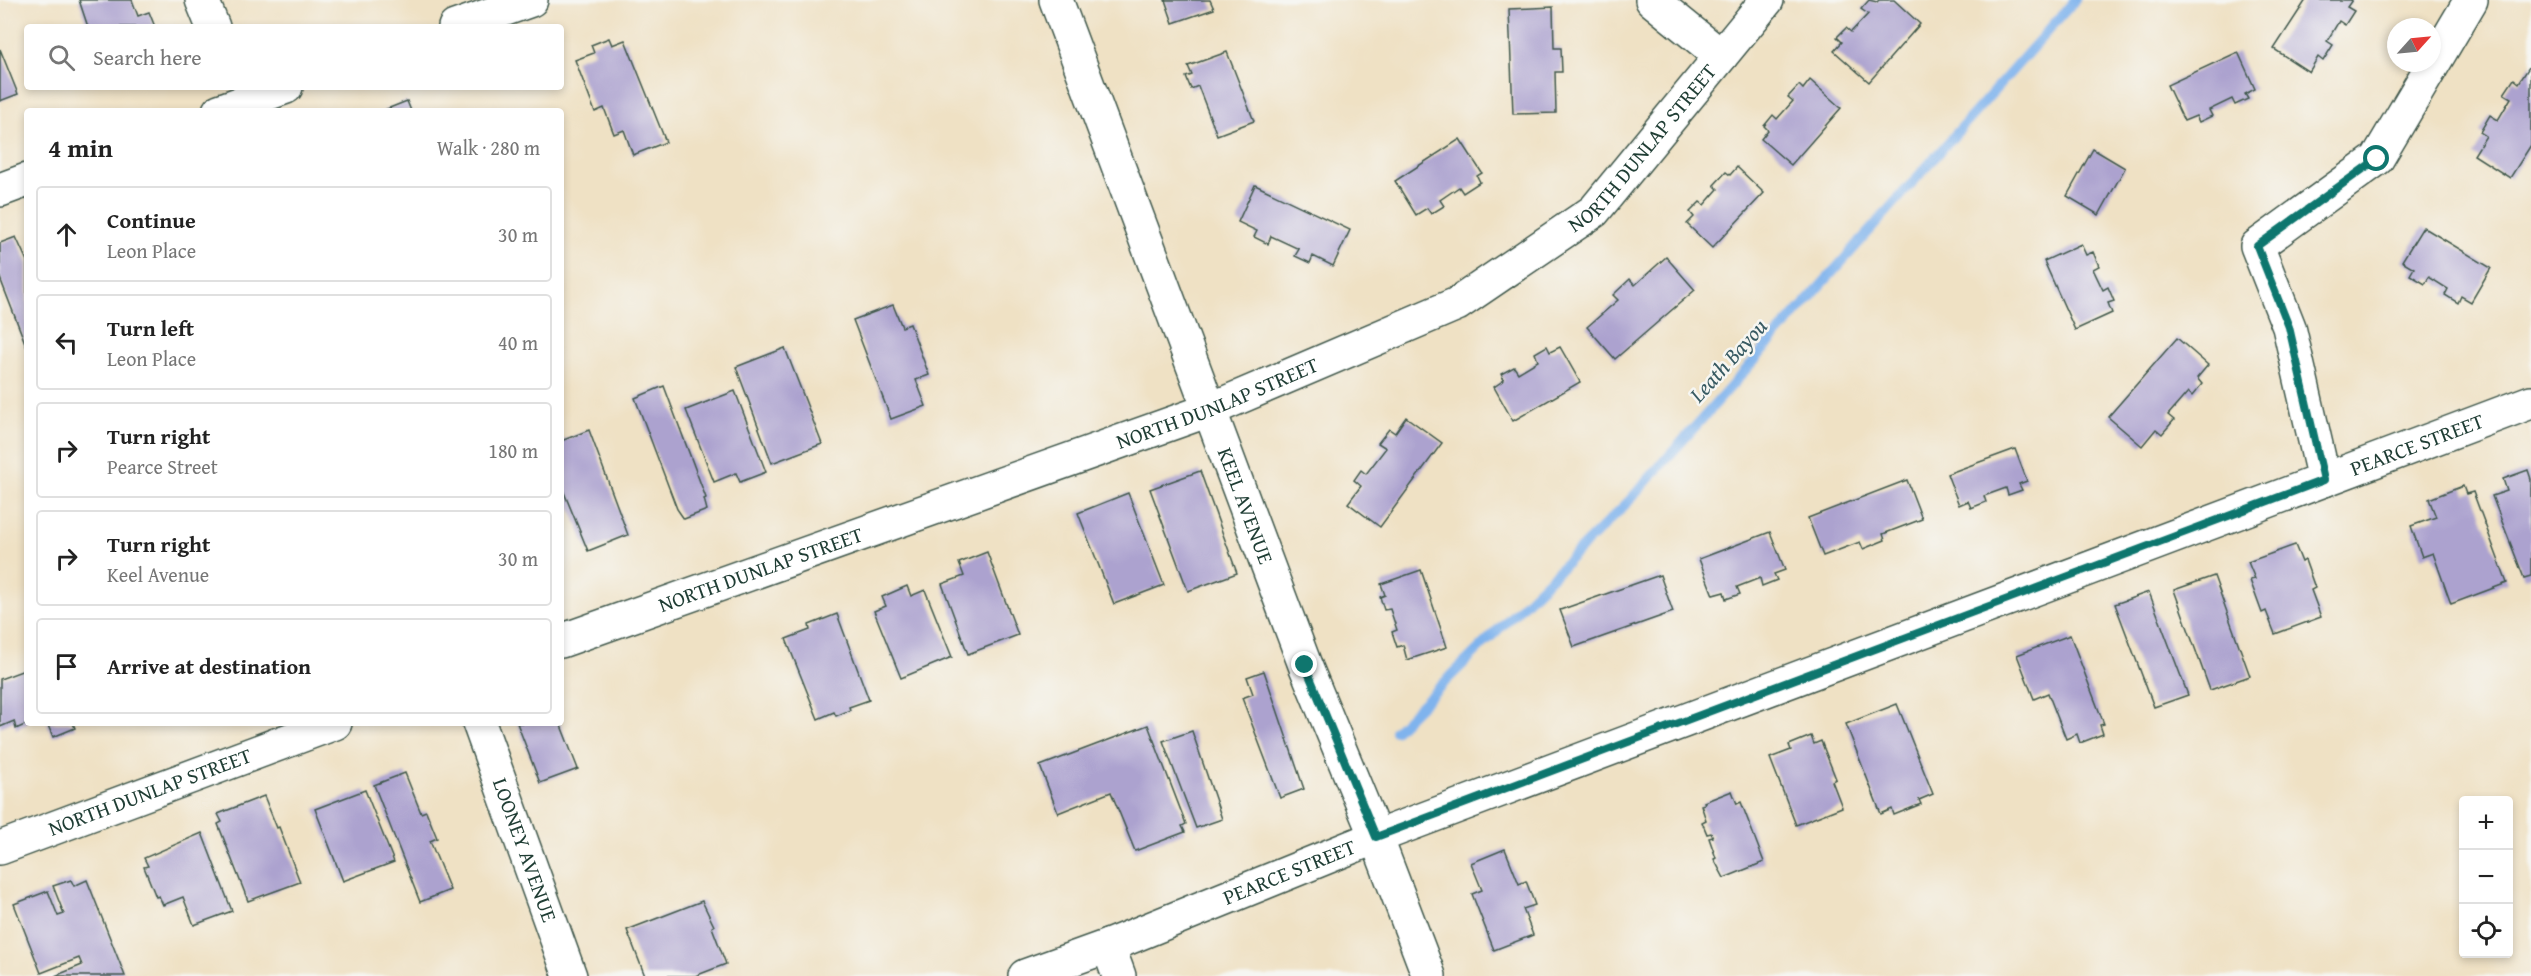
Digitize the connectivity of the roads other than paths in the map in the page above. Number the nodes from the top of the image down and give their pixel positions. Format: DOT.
graph roads {
  1 [pos="202,0"];
  2 [pos="531,0"];
  3 [pos="1056,0"];
  4 [pos="1653,0"];
  5 [pos="1767,0"];
  6 [pos="2471,0"];
  7 [pos="212,24"];
  8 [pos="463,24"];
  9 [pos="1721,56"];
  10 [pos="277,90"];
  11 [pos="236,103"];
  12 [pos="24,181"];
  13 [pos="0,190"];
  14 [pos="2531,402"];
  15 [pos="1209,411"];
  16 [pos="2324,480"];
  17 [pos="564,640"];
  18 [pos="327,726"];
  19 [pos="479,726"];
  20 [pos="1376,837"];
  21 [pos="0,848"];
  22 [pos="1108,946"];
  23 [pos="570,976"];
  24 [pos="1025,976"];
  25 [pos="1119,976"];
  26 [pos="1429,976"];
  1 -- 7 [label="street"];
  2 -- 8 [label="street"];
  3 -- 15 [label="street, KEEL AVENUE"];
  4 -- 9 [label="street"];
  5 -- 9 [label="street, NORTH DUNLAP STREET"];
  6 -- 16 [label="street"];
  9 -- 15 [label="street, NORTH DUNLAP STREET"];
  10 -- 11 [label="street"];
  12 -- 13 [label="street"];
  14 -- 16 [label="street, PEARCE STREET"];
  15 -- 17 [label="street, NORTH DUNLAP STREET"];
  15 -- 20 [label="street, KEEL AVENUE"];
  16 -- 20 [label="street, PEARCE STREET"];
  18 -- 21 [label="street, NORTH DUNLAP STREET"];
  19 -- 23 [label="street, LOONEY AVENUE"];
  20 -- 22 [label="street, PEARCE STREET"];
  20 -- 26 [label="street, KEEL AVENUE"];
  22 -- 24 [label="street, PEARCE STREET"];
  22 -- 25 [label="street"];
}
